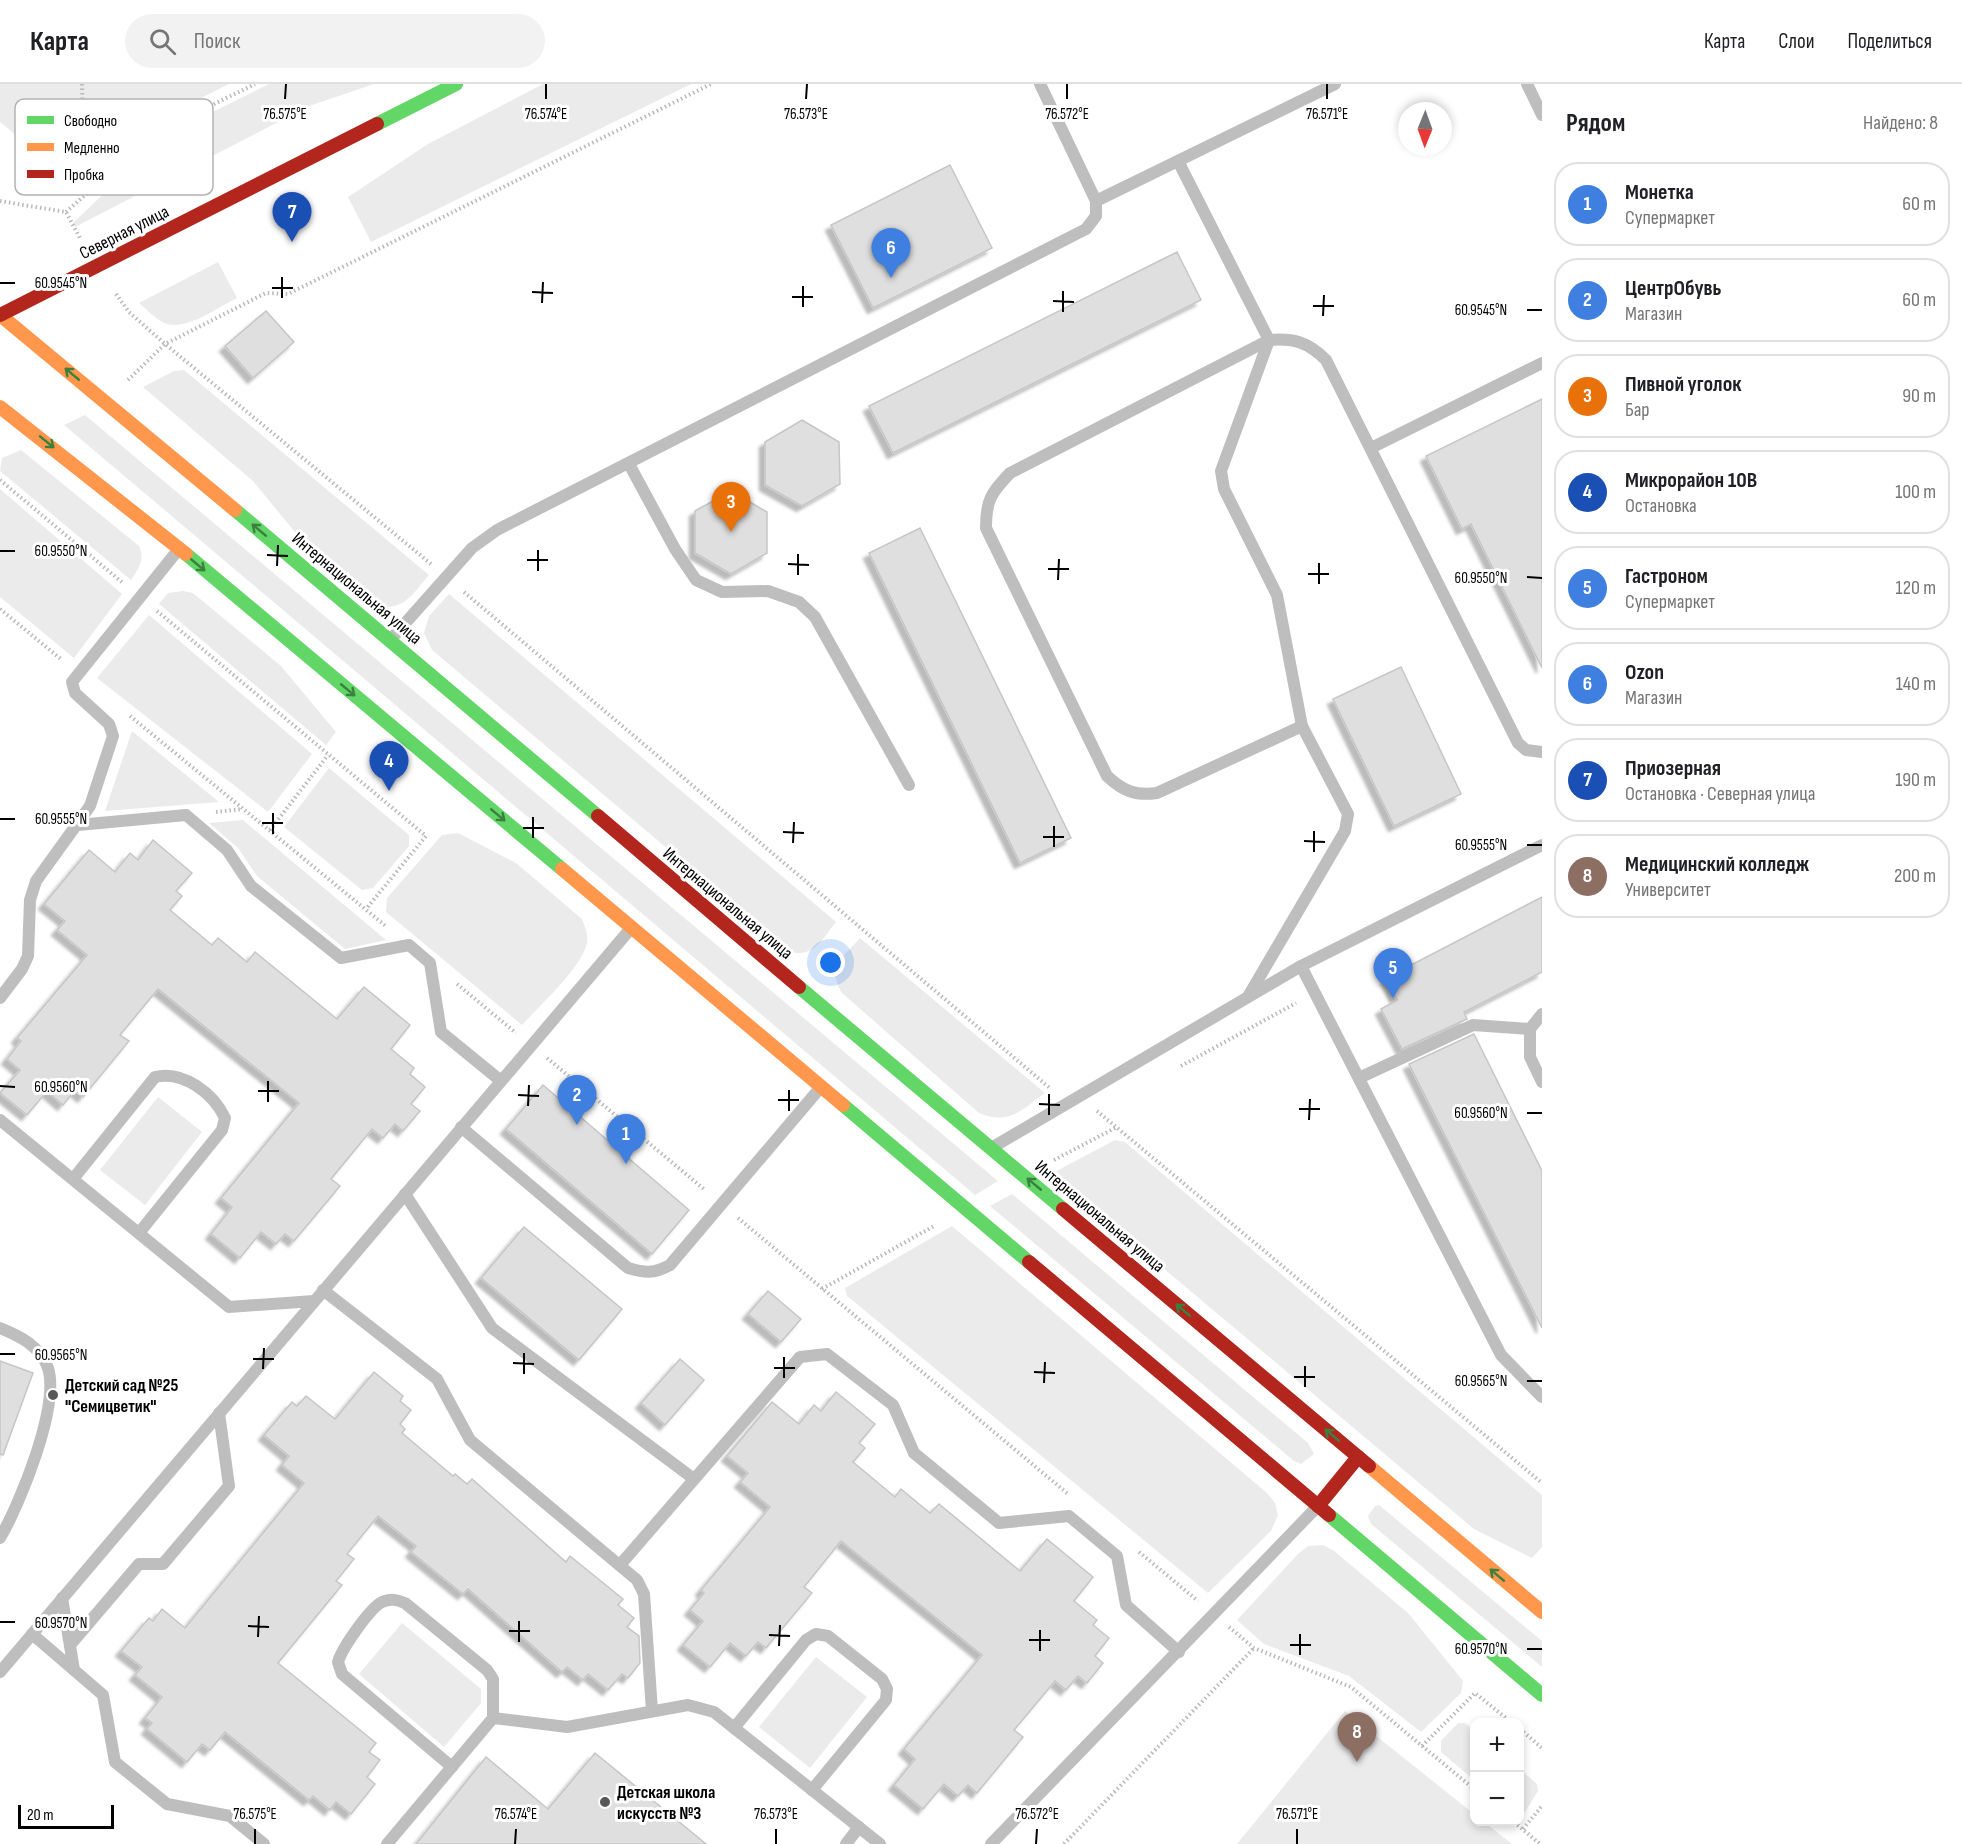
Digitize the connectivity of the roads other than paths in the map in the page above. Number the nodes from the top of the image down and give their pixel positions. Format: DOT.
graph roads {
  1 [pos="456,84"];
  2 [pos="1040,84"];
  3 [pos="1335,84"];
  4 [pos="1527,84"];
  5 [pos="1542,115"];
  6 [pos="1178,161"];
  7 [pos="1096,201"];
  8 [pos="0,315"];
  9 [pos="1269,340"];
  10 [pos="1542,363"];
  11 [pos="0,407"];
  12 [pos="1371,448"];
  13 [pos="629,464"];
  14 [pos="178,549"];
  15 [pos="391,639"];
  16 [pos="1302,726"];
  17 [pos="1542,752"];
  18 [pos="909,785"];
  19 [pos="78,825"];
  20 [pos="1542,845"];
  21 [pos="632,927"];
  22 [pos="1301,966"];
  23 [pos="1249,995"];
  24 [pos="0,998"];
  25 [pos="1542,1014"];
  26 [pos="1530,1029"];
  27 [pos="1359,1078"];
  28 [pos="501,1081"];
  29 [pos="1542,1082"];
  30 [pos="821,1087"];
  31 [pos="0,1120"];
  32 [pos="461,1127"];
  33 [pos="991,1148"];
  34 [pos="73,1179"];
  35 [pos="405,1194"];
  36 [pos="139,1233"];
  37 [pos="323,1290"];
  38 [pos="314,1301"];
  39 [pos="0,1328"];
  40 [pos="1542,1398"];
  41 [pos="219,1413"];
  42 [pos="1359,1457"];
  43 [pos="694,1479"];
  44 [pos="1318,1506"];
  45 [pos="0,1538"];
  46 [pos="620,1565"];
  47 [pos="62,1598"];
  48 [pos="1542,1612"];
  49 [pos="32,1634"];
  50 [pos="70,1645"];
  51 [pos="1179,1652"];
  52 [pos="74,1670"];
  53 [pos="0,1672"];
  54 [pos="1542,1695"];
  55 [pos="652,1711"];
  56 [pos="493,1719"];
  57 [pos="734,1728"];
  58 [pos="452,1767"];
  59 [pos="812,1790"];
  60 [pos="859,1827"];
  61 [pos="264,1844"];
  62 [pos="387,1844"];
  63 [pos="846,1844"];
  64 [pos="880,1844"];
  65 [pos="991,1844"];
  1 -- 8 [label="main road, Северная улица"];
  2 -- 7 [label="lane"];
  3 -- 6 [label="lane"];
  4 -- 5 [label="lane"];
  6 -- 7 [label="lane"];
  6 -- 9 [label="lane"];
  7 -- 13 [label="lane"];
  15 -- 8 [label="main road, Интернациональная улица, one-way"];
  9 -- 12 [label="lane"];
  9 -- 16 [label="lane"];
  9 -- 16 [label="lane"];
  10 -- 12 [label="lane"];
  11 -- 14 [label="main road, one-way"];
  12 -- 17 [label="lane"];
  13 -- 15 [label="lane"];
  13 -- 18 [label="lane"];
  14 -- 19 [label="lane"];
  14 -- 21 [label="main road, one-way"];
  15 -- 33 [label="main road, Интернациональная улица"];
  16 -- 23 [label="lane"];
  19 -- 24 [label="lane"];
  19 -- 28 [label="lane"];
  20 -- 22 [label="lane"];
  21 -- 28 [label="lane"];
  21 -- 30 [label="main road"];
  22 -- 23 [label="lane"];
  22 -- 27 [label="lane"];
  23 -- 33 [label="lane"];
  25 -- 26 [label="lane"];
  26 -- 27 [label="lane"];
  26 -- 29 [label="lane"];
  27 -- 40 [label="lane"];
  28 -- 32 [label="lane"];
  30 -- 32 [label="lane"];
  30 -- 44 [label="main road"];
  31 -- 34 [label="lane"];
  32 -- 35 [label="lane"];
  42 -- 33 [label="main road, Интернациональная улица, one-way"];
  34 -- 36 [label="lane"];
  34 -- 36 [label="lane"];
  35 -- 37 [label="lane"];
  35 -- 43 [label="lane"];
  36 -- 38 [label="lane"];
  37 -- 38 [label="lane"];
  37 -- 46 [label="lane"];
  38 -- 41 [label="lane"];
  39 -- 45 [label="lane"];
  41 -- 47 [label="lane"];
  41 -- 50 [label="lane"];
  42 -- 44 [label="main road"];
  48 -- 42 [label="main road, Интернациональная улица, one-way"];
  43 -- 46 [label="lane"];
  43 -- 51 [label="lane"];
  44 -- 51 [label="lane"];
  44 -- 54 [label="main road"];
  46 -- 55 [label="lane"];
  47 -- 49 [label="lane"];
  47 -- 50 [label="lane"];
  49 -- 52 [label="lane"];
  49 -- 53 [label="lane"];
  50 -- 52 [label="lane"];
  51 -- 65 [label="lane"];
  52 -- 61 [label="lane"];
  55 -- 56 [label="lane"];
  55 -- 57 [label="lane"];
  56 -- 58 [label="lane"];
  56 -- 58 [label="lane"];
  57 -- 59 [label="lane"];
  57 -- 59 [label="lane"];
  58 -- 62 [label="lane"];
  59 -- 60 [label="lane"];
  60 -- 63 [label="lane"];
  60 -- 64 [label="lane"];
}
